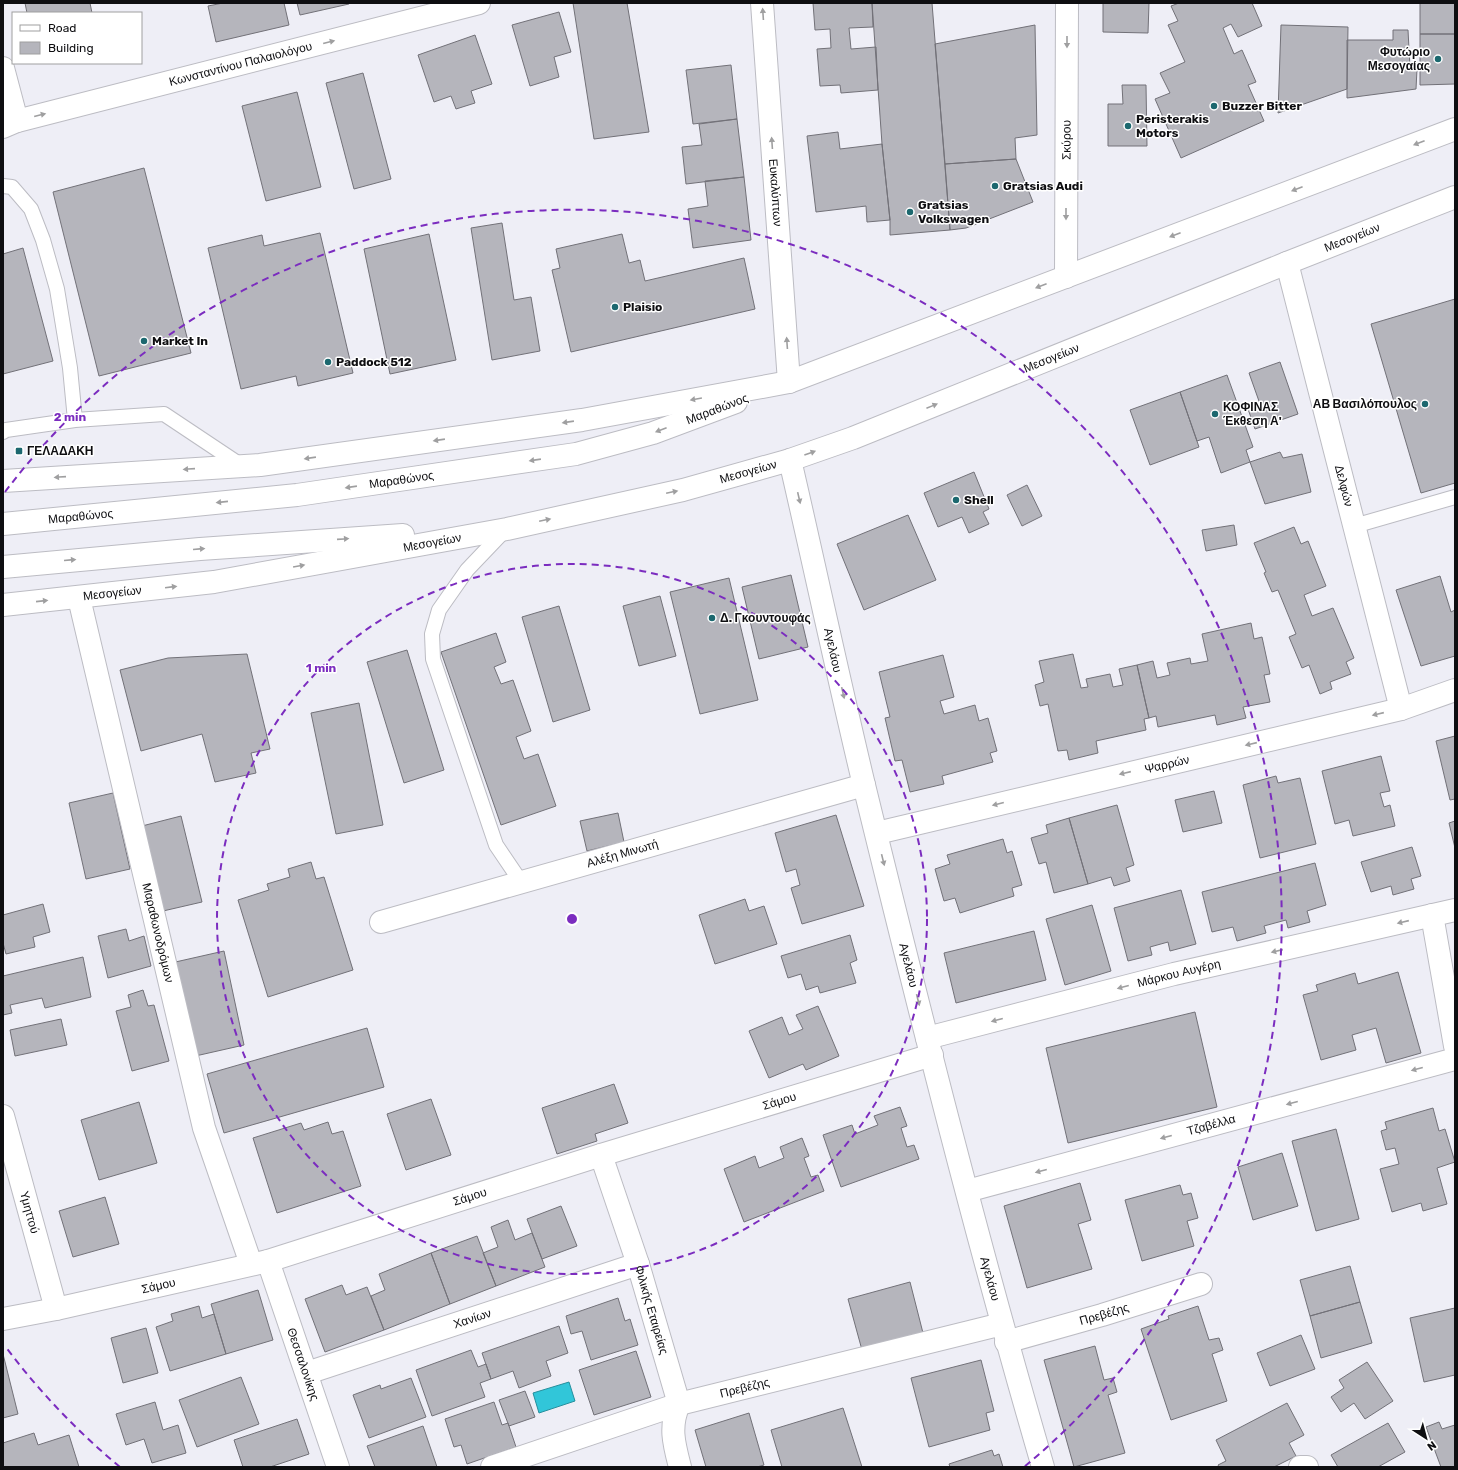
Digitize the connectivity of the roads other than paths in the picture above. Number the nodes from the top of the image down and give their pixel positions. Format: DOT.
graph roads {
  1 [pos="762,3"];
  2 [pos="1067,3"];
  3 [pos="474,4"];
  4 [pos="3,68"];
  5 [pos="10,124"];
  6 [pos="1455,129"];
  7 [pos="3,186"];
  8 [pos="1455,197"];
  9 [pos="1287,263"];
  10 [pos="1066,276"];
  11 [pos="789,382"];
  12 [pos="75,420"];
  13 [pos="3,432"];
  14 [pos="790,460"];
  15 [pos="242,466"];
  16 [pos="3,481"];
  17 [pos="1455,496"];
  18 [pos="3,524"];
  19 [pos="1354,526"];
  20 [pos="507,529"];
  21 [pos="3,566"];
  22 [pos="79,598"];
  23 [pos="3,605"];
  24 [pos="1455,690"];
  25 [pos="1401,709"];
  26 [pos="864,785"];
  27 [pos="877,833"];
  28 [pos="521,882"];
  29 [pos="1455,910"];
  30 [pos="1432,915"];
  31 [pos="381,922"];
  32 [pos="1455,1046"];
  33 [pos="929,1047"];
  34 [pos="1455,1059"];
  35 [pos="3,1116"];
  36 [pos="600,1155"];
  37 [pos="967,1191"];
  38 [pos="259,1263"];
  39 [pos="638,1264"];
  40 [pos="1201,1284"];
  41 [pos="56,1309"];
  42 [pos="3,1319"];
  43 [pos="1004,1333"];
  44 [pos="307,1373"];
  45 [pos="679,1404"];
  46 [pos="335,1466"];
  47 [pos="501,1466"];
  48 [pos="680,1467"];
  49 [pos="1043,1467"];
  50 [pos="1300,1467"];
  51 [pos="1307,1467"];
  11 -- 1 [label="street, Ευκαλύπτων, one-way"];
  2 -- 10 [label="street, Σκύρου, one-way"];
  5 -- 3 [label="street, Κωνσταντίνου Παλαιολόγου, one-way"];
  4 -- 5 [label="street"];
  6 -- 10 [label="street, one-way"];
  7 -- 12 [label="lane"];
  8 -- 9 [label="street, Μεσογείων"];
  14 -- 9 [label="street, Μεσογείων, one-way"];
  9 -- 19 [label="street, Δελφών"];
  10 -- 11 [label="street, one-way"];
  11 -- 15 [label="street, one-way"];
  11 -- 18 [label="street, Μαραθώνος, one-way"];
  12 -- 13 [label="lane"];
  12 -- 15 [label="lane"];
  20 -- 14 [label="street, Μεσογείων, one-way"];
  14 -- 26 [label="street, Αγελάου, one-way"];
  15 -- 16 [label="street, one-way"];
  17 -- 19 [label="lane"];
  19 -- 25 [label="street, Δελφών"];
  21 -- 20 [label="street, one-way"];
  22 -- 20 [label="street, Μεσογείων, one-way"];
  20 -- 28 [label="lane"];
  23 -- 22 [label="street, Μεσογείων, one-way"];
  22 -- 38 [label="street, Μαραθωνοδρόμων"];
  24 -- 25 [label="street, Ψαρρών"];
  25 -- 27 [label="street, Ψαρρών, one-way"];
  26 -- 27 [label="street, Αγελάου"];
  26 -- 28 [label="street, Αλέξη Μινωτή"];
  27 -- 33 [label="street, Αγελάου, one-way"];
  28 -- 31 [label="street, Αλέξη Μινωτή"];
  29 -- 30 [label="street, Μάρκου Αυγέρη"];
  30 -- 32 [label="street"];
  30 -- 33 [label="street, Μάρκου Αυγέρη, one-way"];
  33 -- 36 [label="street, Σάμου"];
  33 -- 37 [label="street, Αγελάου"];
  34 -- 37 [label="street, Τζαβέλλα, one-way"];
  35 -- 41 [label="street, Υμηττού"];
  36 -- 38 [label="street, Σάμου"];
  36 -- 39 [label="street, Φιλικής Εταιρείας"];
  37 -- 43 [label="street, Αγελάου"];
  38 -- 41 [label="street, Σάμου"];
  38 -- 44 [label="street, Θεσσαλονίκης"];
  39 -- 44 [label="street, Χανίων"];
  39 -- 45 [label="street, Φιλικής Εταιρείας"];
  40 -- 43 [label="street, Πρεβέζης"];
  41 -- 42 [label="street, Σάμου"];
  43 -- 45 [label="street, Πρεβέζης"];
  43 -- 49 [label="street, Αγελάου"];
  44 -- 46 [label="street, Θεσσαλονίκης"];
  45 -- 47 [label="street, Πρεβέζης"];
  45 -- 48 [label="street"];
  50 -- 51 [label="street"];
}
